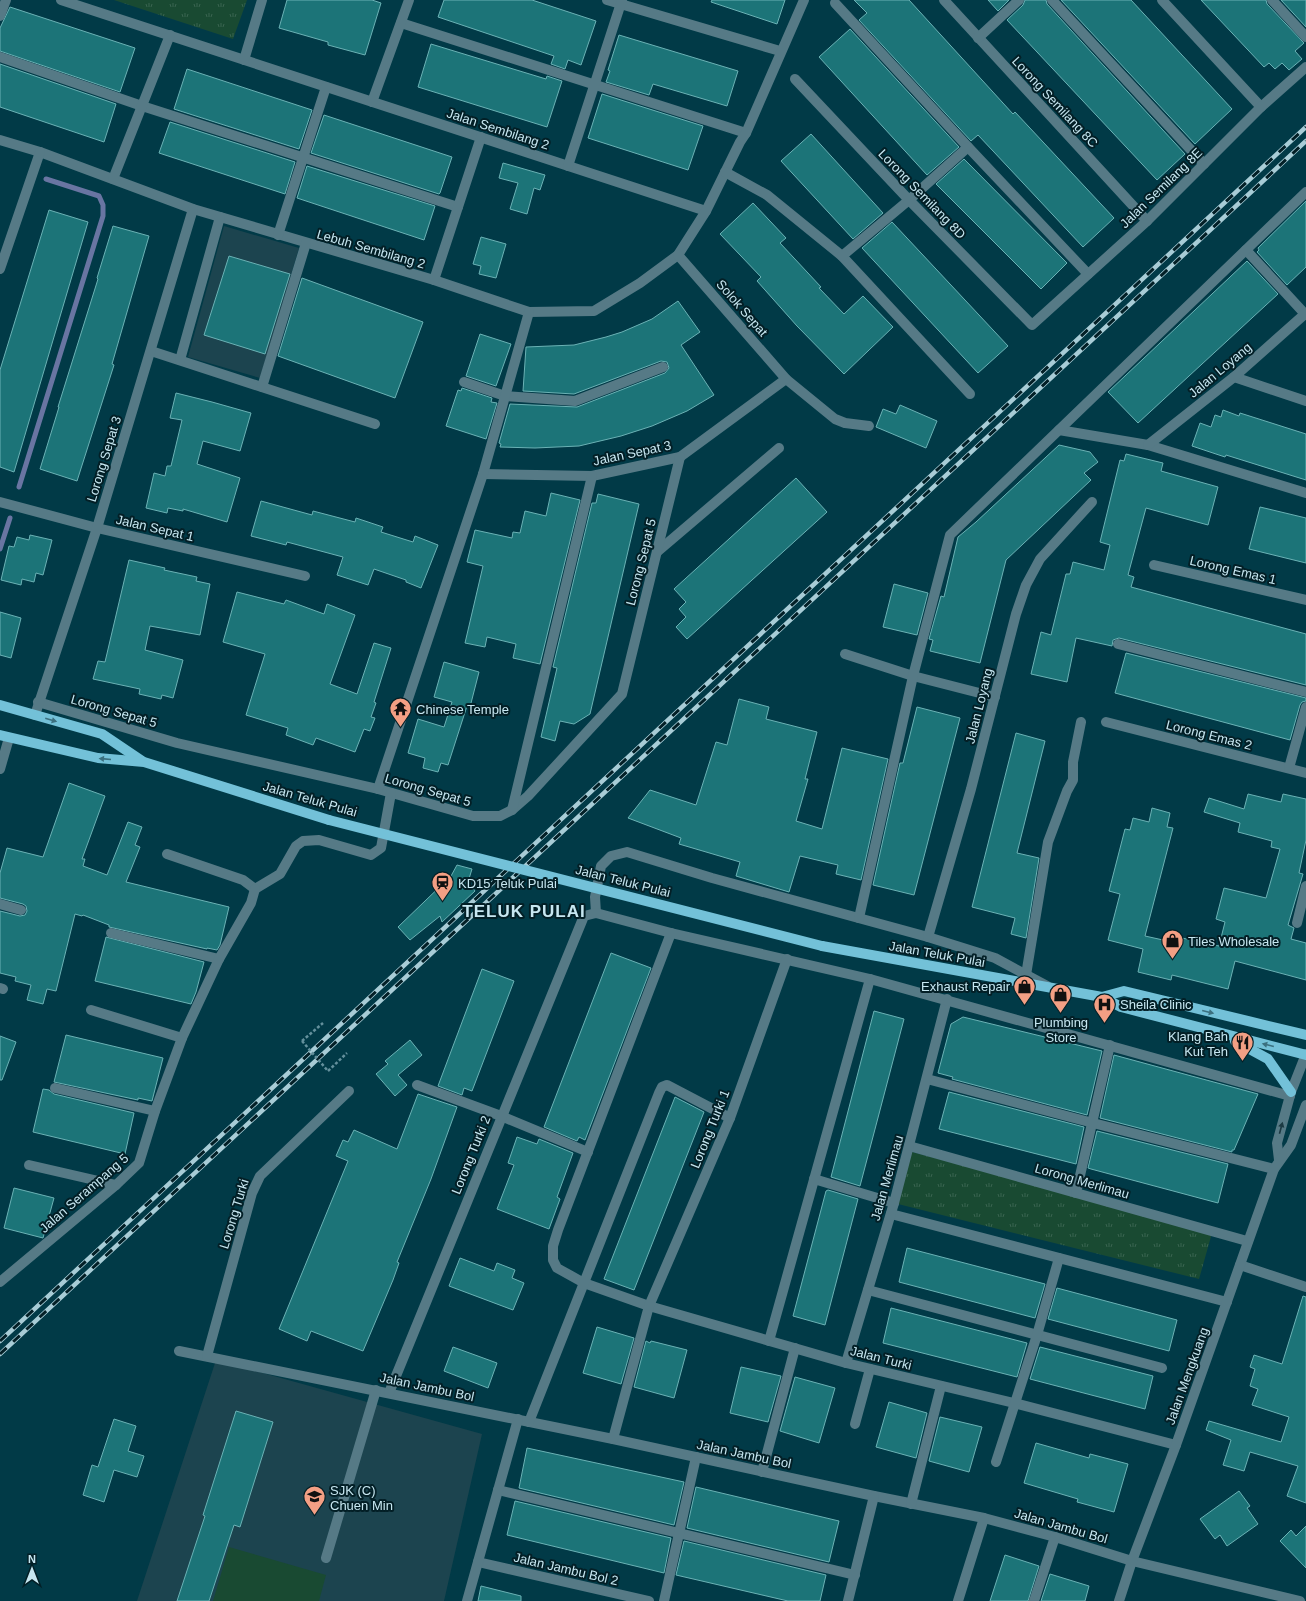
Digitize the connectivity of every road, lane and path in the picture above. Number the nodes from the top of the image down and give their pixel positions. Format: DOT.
graph roads {
  1 [pos="6,0"];
  2 [pos="61,0"];
  3 [pos="262,0"];
  4 [pos="409,0"];
  5 [pos="607,0"];
  6 [pos="804,0"];
  7 [pos="944,0"];
  8 [pos="1020,0"];
  9 [pos="1052,0"];
  10 [pos="1162,0"];
  11 [pos="1272,0"];
  12 [pos="622,2"];
  13 [pos="836,3"];
  14 [pos="0,16"];
  15 [pos="401,22"];
  16 [pos="170,36"];
  17 [pos="1306,37"];
  18 [pos="978,38"];
  19 [pos="780,51"];
  20 [pos="0,57"];
  21 [pos="244,60"];
  22 [pos="1306,67"];
  23 [pos="795,79"];
  24 [pos="595,84"];
  25 [pos="326,87"];
  26 [pos="372,102"];
  27 [pos="142,106"];
  28 [pos="1261,107"];
  29 [pos="746,133"];
  30 [pos="481,137"];
  31 [pos="0,140"];
  32 [pos="968,147"];
  33 [pos="40,152"];
  34 [pos="303,158"];
  35 [pos="1204,164"];
  36 [pos="568,166"];
  37 [pos="725,172"];
  38 [pos="113,179"];
  39 [pos="1306,192"];
  40 [pos="908,200"];
  41 [pos="458,207"];
  42 [pos="193,208"];
  43 [pos="706,211"];
  44 [pos="220,217"];
  45 [pos="1147,221"];
  46 [pos="278,235"];
  47 [pos="0,237"];
  48 [pos="10,240"];
  49 [pos="306,243"];
  50 [pos="1246,250"];
  51 [pos="678,255"];
  52 [pos="842,256"];
  53 [pos="0,269"];
  54 [pos="1088,274"];
  55 [pos="434,280"];
  56 [pos="529,312"];
  57 [pos="1305,314"];
  58 [pos="1032,325"];
  59 [pos="151,351"];
  60 [pos="180,360"];
  61 [pos="663,367"];
  62 [pos="1234,377"];
  63 [pos="786,379"];
  64 [pos="464,382"];
  65 [pos="262,387"];
  66 [pos="970,394"];
  67 [pos="504,396"];
  68 [pos="1306,401"];
  69 [pos="375,424"];
  70 [pos="869,426"];
  71 [pos="1059,430"];
  72 [pos="1148,445"];
  73 [pos="779,448"];
  74 [pos="680,457"];
  75 [pos="483,474"];
  76 [pos="592,476"];
  77 [pos="1306,493"];
  78 [pos="0,502"];
  79 [pos="1092,502"];
  80 [pos="97,528"];
  81 [pos="657,552"];
  82 [pos="1154,565"];
  83 [pos="305,576"];
  84 [pos="1306,600"];
  85 [pos="1118,644"];
  86 [pos="845,654"];
  87 [pos="913,676"];
  88 [pos="1306,692"];
  89 [pos="995,697"];
  90 [pos="38,702"];
  91 [pos="0,705"];
  92 [pos="1306,707"];
  93 [pos="35,715"];
  94 [pos="1081,722"];
  95 [pos="1106,722"];
  96 [pos="5,736"];
  97 [pos="144,762"];
  98 [pos="1289,768"];
  99 [pos="0,769"];
  100 [pos="1306,773"];
  101 [pos="378,789"];
  102 [pos="391,793"];
  103 [pos="512,810"];
  104 [pos="167,854"];
  105 [pos="1306,886"];
  106 [pos="255,889"];
  107 [pos="0,904"];
  108 [pos="21,910"];
  109 [pos="596,913"];
  110 [pos="859,918"];
  111 [pos="1297,923"];
  112 [pos="111,933"];
  113 [pos="671,933"];
  114 [pos="928,937"];
  115 [pos="219,959"];
  116 [pos="787,959"];
  117 [pos="1026,975"];
  118 [pos="870,979"];
  119 [pos="1051,988"];
  120 [pos="1102,997"];
  121 [pos="947,999"];
  122 [pos="91,1010"];
  123 [pos="323,1022"];
  124 [pos="1223,1034"];
  125 [pos="1306,1036"];
  126 [pos="182,1038"];
  127 [pos="1110,1045"];
  128 [pos="347,1053"];
  129 [pos="1306,1054"];
  130 [pos="927,1079"];
  131 [pos="417,1085"];
  132 [pos="55,1088"];
  133 [pos="349,1091"];
  134 [pos="1290,1094"];
  135 [pos="1306,1106"];
  136 [pos="155,1111"];
  137 [pos="501,1116"];
  138 [pos="730,1118"];
  139 [pos="1092,1123"];
  140 [pos="909,1146"];
  141 [pos="588,1152"];
  142 [pos="1279,1160"];
  143 [pos="29,1166"];
  144 [pos="1274,1169"];
  145 [pos="814,1180"];
  146 [pos="116,1185"];
  147 [pos="1076,1193"];
  148 [pos="894,1203"];
  149 [pos="891,1214"];
  150 [pos="1247,1241"];
  151 [pos="1059,1258"];
  152 [pos="1240,1265"];
  153 [pos="0,1282"];
  154 [pos="584,1283"];
  155 [pos="1306,1287"];
  156 [pos="868,1290"];
  157 [pos="1227,1302"];
  158 [pos="649,1306"];
  159 [pos="1037,1335"];
  160 [pos="769,1341"];
  161 [pos="795,1348"];
  162 [pos="179,1351"];
  163 [pos="207,1356"];
  164 [pos="846,1362"];
  165 [pos="1162,1368"];
  166 [pos="870,1369"];
  167 [pos="941,1386"];
  168 [pos="376,1390"];
  169 [pos="389,1393"];
  170 [pos="1014,1403"];
  171 [pos="518,1419"];
  172 [pos="529,1422"];
  173 [pos="855,1424"];
  174 [pos="613,1439"];
  175 [pos="1176,1445"];
  176 [pos="696,1457"];
  177 [pos="996,1462"];
  178 [pos="762,1472"];
  179 [pos="498,1490"];
  180 [pos="874,1496"];
  181 [pos="912,1504"];
  182 [pos="984,1518"];
  183 [pos="680,1532"];
  184 [pos="1055,1537"];
  185 [pos="326,1558"];
  186 [pos="1132,1561"];
  187 [pos="478,1562"];
  188 [pos="855,1575"];
  189 [pos="467,1601"];
  190 [pos="649,1601"];
  191 [pos="664,1601"];
  192 [pos="848,1601"];
  193 [pos="958,1601"];
  194 [pos="1034,1601"];
  195 [pos="1119,1601"];
  196 [pos="1300,1601"];
  1 -- 14 [label="street"];
  2 -- 16 [label="street, Jalan Sembilang 2"];
  3 -- 21 [label="street"];
  4 -- 15 [label="street"];
  5 -- 12 [label="street"];
  6 -- 19 [label="street"];
  7 -- 18 [label="street, Lorong Semilang 8C"];
  8 -- 18 [label="street"];
  9 -- 35 [label="street"];
  10 -- 28 [label="street"];
  11 -- 17 [label="street"];
  12 -- 19 [label="street"];
  12 -- 24 [label="street"];
  13 -- 32 [label="street"];
  15 -- 24 [label="street"];
  15 -- 26 [label="street"];
  16 -- 21 [label="street, Jalan Sembilang 2"];
  16 -- 27 [label="street"];
  18 -- 45 [label="street, Lorong Semilang 8C"];
  19 -- 29 [label="street"];
  20 -- 27 [label="street"];
  21 -- 25 [label="street, Jalan Sembilang 2"];
  22 -- 28 [label="street, Jalan Semilang 8E"];
  23 -- 40 [label="street, Lorong Semilang 8D"];
  24 -- 29 [label="street"];
  24 -- 36 [label="street"];
  25 -- 26 [label="street, Jalan Sembilang 2"];
  25 -- 34 [label="street"];
  26 -- 30 [label="street, Jalan Sembilang 2"];
  27 -- 34 [label="street"];
  27 -- 38 [label="street"];
  28 -- 35 [label="street, Jalan Semilang 8E"];
  29 -- 37 [label="street"];
  30 -- 36 [label="street, Jalan Sembilang 2"];
  30 -- 41 [label="street"];
  31 -- 33 [label="street, Lebuh Sembilang 2"];
  32 -- 40 [label="street"];
  32 -- 54 [label="street"];
  33 -- 38 [label="street, Lebuh Sembilang 2"];
  33 -- 48 [label="street"];
  34 -- 41 [label="street"];
  34 -- 46 [label="street"];
  35 -- 45 [label="street, Jalan Semilang 8E"];
  36 -- 43 [label="street, Jalan Sembilang 2"];
  37 -- 43 [label="street"];
  37 -- 52 [label="street"];
  38 -- 42 [label="street, Lebuh Sembilang 2"];
  39 -- 50 [label="street"];
  40 -- 52 [label="street"];
  40 -- 58 [label="street, Lorong Semilang 8D"];
  41 -- 55 [label="street"];
  42 -- 44 [label="street, Lebuh Sembilang 2"];
  42 -- 59 [label="street, Lorong Sepat 3"];
  43 -- 51 [label="street, Lebuh Sembilang 2"];
  44 -- 46 [label="street, Lebuh Sembilang 2"];
  44 -- 60 [label="street"];
  45 -- 54 [label="street, Jalan Semilang 8E"];
  46 -- 49 [label="street, Lebuh Sembilang 2"];
  47 -- 48 [label="street"];
  48 -- 53 [label="street"];
  49 -- 55 [label="street, Lebuh Sembilang 2"];
  49 -- 65 [label="street"];
  50 -- 57 [label="street"];
  50 -- 71 [label="street"];
  51 -- 56 [label="street, Lebuh Sembilang 2"];
  51 -- 63 [label="street, Solok Sepat"];
  52 -- 66 [label="street"];
  54 -- 58 [label="street, Jalan Semilang 8E"];
  55 -- 56 [label="street, Lebuh Sembilang 2"];
  56 -- 67 [label="street"];
  57 -- 62 [label="street, Jalan Loyang"];
  59 -- 60 [label="street"];
  59 -- 80 [label="street, Lorong Sepat 3"];
  60 -- 65 [label="street"];
  61 -- 67 [label="street"];
  62 -- 68 [label="street"];
  62 -- 72 [label="street, Jalan Loyang"];
  63 -- 70 [label="street, Solok Sepat"];
  63 -- 74 [label="street, Jalan Sepat 3"];
  64 -- 67 [label="street"];
  65 -- 69 [label="street"];
  67 -- 75 [label="street"];
  71 -- 72 [label="street"];
  71 -- 87 [label="street"];
  72 -- 77 [label="street"];
  73 -- 81 [label="street"];
  74 -- 76 [label="street, Jalan Sepat 3"];
  74 -- 81 [label="street, Lorong Sepat 5"];
  75 -- 76 [label="street, Jalan Sepat 3"];
  75 -- 101 [label="street"];
  76 -- 103 [label="street"];
  78 -- 80 [label="street, Jalan Sepat 1"];
  79 -- 89 [label="street, Jalan Loyang"];
  80 -- 83 [label="street, Jalan Sepat 1"];
  80 -- 90 [label="street, Lorong Sepat 3"];
  81 -- 103 [label="street, Lorong Sepat 5"];
  82 -- 84 [label="street, Lorong Emas 1"];
  85 -- 88 [label="street"];
  86 -- 87 [label="street"];
  87 -- 89 [label="street"];
  87 -- 110 [label="street"];
  89 -- 114 [label="street, Jalan Loyang"];
  90 -- 93 [label="street, Lorong Sepat 3"];
  90 -- 101 [label="street, Lorong Sepat 5"];
  91 -- 93 [label="main road, Jalan Teluk Pulai"];
  92 -- 98 [label="street"];
  93 -- 97 [label="main road, Jalan Teluk Pulai, one-way"];
  94 -- 117 [label="street"];
  95 -- 98 [label="street, Lorong Emas 2"];
  97 -- 96 [label="main road, Jalan Teluk Pulai, one-way"];
  96 -- 99 [label="street"];
  97 -- 119 [label="main road, Jalan Teluk Pulai, bridge"];
  98 -- 100 [label="street, Lorong Emas 2"];
  101 -- 102 [label="street, Lorong Sepat 5"];
  102 -- 103 [label="street, Lorong Sepat 5"];
  102 -- 106 [label="street"];
  104 -- 106 [label="street"];
  105 -- 111 [label="street"];
  106 -- 115 [label="street, Jalan Serampang 5"];
  107 -- 108 [label="street"];
  109 -- 110 [label="street"];
  109 -- 113 [label="street"];
  109 -- 137 [label="street, Lorong Turki 2"];
  110 -- 114 [label="street"];
  112 -- 115 [label="street"];
  113 -- 116 [label="street"];
  113 -- 141 [label="street"];
  114 -- 117 [label="street"];
  115 -- 126 [label="street, Jalan Serampang 5"];
  116 -- 118 [label="street"];
  116 -- 138 [label="street, Lorong Turki 1"];
  117 -- 119 [label="street"];
  118 -- 121 [label="street"];
  118 -- 145 [label="street"];
  119 -- 120 [label="main road, Jalan Teluk Pulai"];
  120 -- 124 [label="main road, Jalan Teluk Pulai"];
  120 -- 125 [label="main road, Jalan Teluk Pulai, one-way"];
  121 -- 127 [label="street"];
  121 -- 130 [label="street, Jalan Merlimau"];
  122 -- 126 [label="street"];
  123 -- 128 [label="path, bridge"];
  129 -- 124 [label="main road, Jalan Teluk Pulai, one-way"];
  124 -- 134 [label="main road"];
  126 -- 136 [label="street, Jalan Serampang 5"];
  127 -- 134 [label="street"];
  127 -- 139 [label="street"];
  129 -- 134 [label="street"];
  130 -- 139 [label="street"];
  130 -- 140 [label="street, Jalan Merlimau"];
  131 -- 137 [label="street"];
  132 -- 136 [label="street"];
  133 -- 163 [label="street, Lorong Turki"];
  142 -- 134 [label="street, one-way"];
  135 -- 142 [label="street, Jalan Mengkuang"];
  136 -- 146 [label="street, Jalan Serampang 5"];
  137 -- 141 [label="street"];
  137 -- 169 [label="street, Lorong Turki 2"];
  138 -- 154 [label="street"];
  138 -- 158 [label="street, Lorong Turki 1"];
  139 -- 144 [label="street"];
  139 -- 147 [label="street"];
  140 -- 147 [label="street, Lorong Merlimau"];
  140 -- 148 [label="street, Jalan Merlimau"];
  141 -- 154 [label="street, Jalan Turki"];
  142 -- 144 [label="street, Jalan Mengkuang"];
  143 -- 146 [label="street"];
  144 -- 150 [label="street, Jalan Mengkuang"];
  145 -- 148 [label="street"];
  145 -- 160 [label="street"];
  146 -- 153 [label="street, Jalan Serampang 5"];
  147 -- 150 [label="street, Lorong Merlimau"];
  148 -- 149 [label="street, Jalan Merlimau"];
  149 -- 151 [label="street"];
  149 -- 156 [label="street, Jalan Merlimau"];
  150 -- 152 [label="street, Jalan Mengkuang"];
  151 -- 157 [label="street"];
  151 -- 159 [label="street"];
  152 -- 155 [label="street"];
  152 -- 157 [label="street, Jalan Mengkuang"];
  154 -- 158 [label="street, Jalan Turki"];
  154 -- 172 [label="street"];
  156 -- 159 [label="street"];
  156 -- 164 [label="street, Jalan Merlimau"];
  157 -- 175 [label="street, Jalan Mengkuang"];
  158 -- 160 [label="street, Jalan Turki"];
  158 -- 174 [label="street, Lorong Turki 1"];
  159 -- 165 [label="street"];
  159 -- 170 [label="street"];
  160 -- 161 [label="street, Jalan Turki"];
  161 -- 164 [label="street, Jalan Turki"];
  161 -- 178 [label="street"];
  162 -- 163 [label="street, Jalan Jambu Bol"];
  163 -- 168 [label="street, Jalan Jambu Bol"];
  164 -- 166 [label="street, Jalan Turki"];
  166 -- 167 [label="street, Jalan Turki"];
  166 -- 173 [label="street"];
  167 -- 170 [label="street, Jalan Turki"];
  167 -- 181 [label="street"];
  168 -- 169 [label="street, Jalan Jambu Bol"];
  168 -- 185 [label="street"];
  169 -- 171 [label="street, Jalan Jambu Bol"];
  170 -- 175 [label="street, Jalan Turki"];
  170 -- 177 [label="street"];
  171 -- 172 [label="street, Jalan Jambu Bol"];
  171 -- 179 [label="street"];
  172 -- 174 [label="street, Jalan Jambu Bol"];
  174 -- 176 [label="street, Jalan Jambu Bol"];
  175 -- 186 [label="street, Jalan Mengkuang"];
  176 -- 178 [label="street, Jalan Jambu Bol"];
  176 -- 183 [label="street"];
  178 -- 180 [label="street, Jalan Jambu Bol"];
  179 -- 183 [label="street"];
  179 -- 187 [label="street"];
  180 -- 181 [label="street, Jalan Jambu Bol"];
  180 -- 188 [label="street"];
  181 -- 182 [label="street, Jalan Jambu Bol"];
  182 -- 184 [label="street, Jalan Jambu Bol"];
  182 -- 193 [label="street"];
  183 -- 188 [label="street"];
  183 -- 191 [label="street"];
  184 -- 186 [label="street, Jalan Jambu Bol"];
  184 -- 194 [label="street"];
  186 -- 195 [label="street, Jalan Mengkuang"];
  186 -- 196 [label="street, Jalan Jambu Bol"];
  187 -- 189 [label="street"];
  187 -- 190 [label="street, Jalan Jambu Bol 2"];
  188 -- 192 [label="street"];
}
